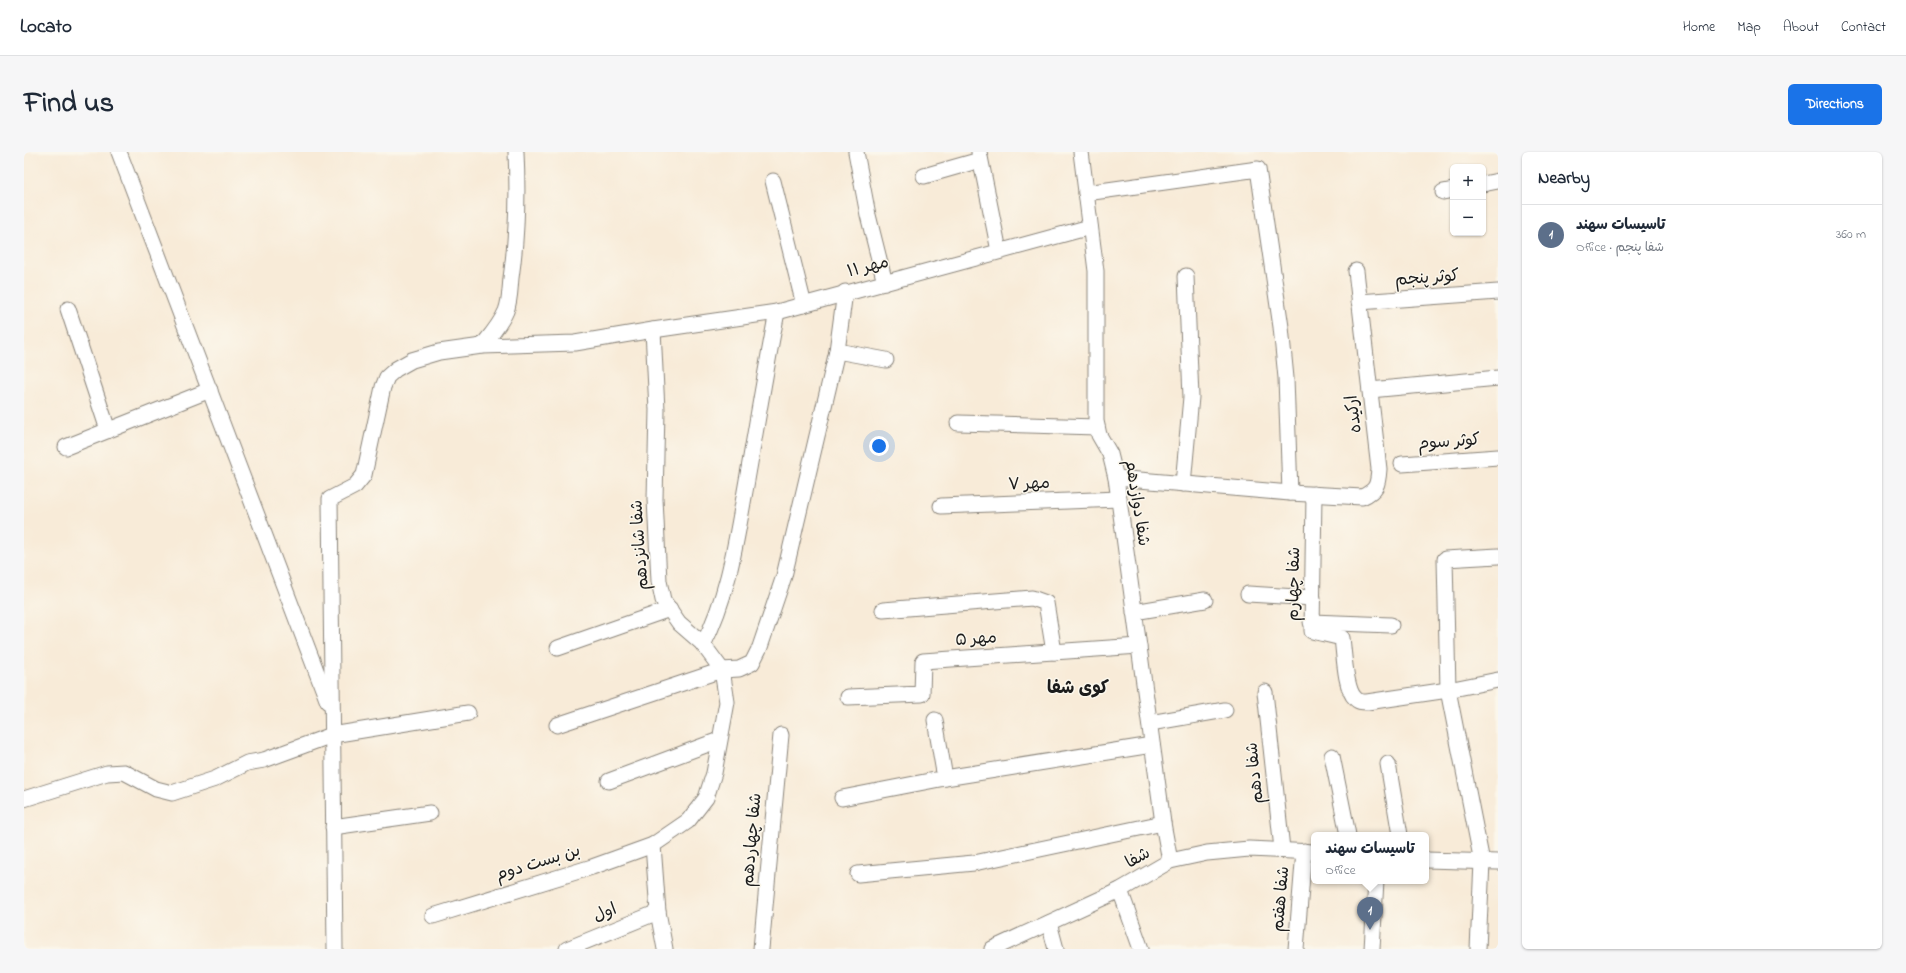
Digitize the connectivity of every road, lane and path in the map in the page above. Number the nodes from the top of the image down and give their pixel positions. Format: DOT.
graph roads {
  1 [pos="119,152"];
  2 [pos="516,152"];
  3 [pos="856,152"];
  4 [pos="1081,152"];
  5 [pos="980,156"];
  6 [pos="924,176"];
  7 [pos="773,181"];
  8 [pos="1498,181"];
  9 [pos="1486,183"];
  10 [pos="1086,193"];
  11 [pos="1090,227"];
  12 [pos="999,251"];
  13 [pos="1356,271"];
  14 [pos="1186,276"];
  15 [pos="885,283"];
  16 [pos="846,292"];
  17 [pos="1498,292"];
  18 [pos="1359,302"];
  19 [pos="804,305"];
  20 [pos="68,309"];
  21 [pos="777,312"];
  22 [pos="652,330"];
  23 [pos="482,346"];
  24 [pos="837,351"];
  25 [pos="886,360"];
  26 [pos="1498,378"];
  27 [pos="210,390"];
  28 [pos="1370,390"];
  29 [pos="958,423"];
  30 [pos="1096,428"];
  31 [pos="108,430"];
  32 [pos="66,447"];
  33 [pos="1498,457"];
  34 [pos="1402,464"];
  35 [pos="1116,478"];
  36 [pos="1182,484"];
  37 [pos="1290,493"];
  38 [pos="1314,494"];
  39 [pos="1119,499"];
  40 [pos="941,506"];
  41 [pos="1498,556"];
  42 [pos="1248,594"];
  43 [pos="1312,598"];
  44 [pos="1205,600"];
  45 [pos="670,609"];
  46 [pos="883,610"];
  47 [pos="1134,612"];
  48 [pos="1311,622"];
  49 [pos="1392,625"];
  50 [pos="703,645"];
  51 [pos="1139,646"];
  52 [pos="558,648"];
  53 [pos="1054,652"];
  54 [pos="722,670"];
  55 [pos="1498,680"];
  56 [pos="1448,690"];
  57 [pos="1265,692"];
  58 [pos="848,697"];
  59 [pos="1225,710"];
  60 [pos="332,712"];
  61 [pos="468,713"];
  62 [pos="935,720"];
  63 [pos="1150,723"];
  64 [pos="557,725"];
  65 [pos="781,734"];
  66 [pos="332,735"];
  67 [pos="720,740"];
  68 [pos="1152,745"];
  69 [pos="1332,756"];
  70 [pos="1388,764"];
  71 [pos="945,778"];
  72 [pos="609,781"];
  73 [pos="842,798"];
  74 [pos="24,799"];
  75 [pos="430,813"];
  76 [pos="1163,823"];
  77 [pos="334,827"];
  78 [pos="1347,832"];
  79 [pos="1399,832"];
  80 [pos="653,845"];
  81 [pos="1282,850"];
  82 [pos="1309,852"];
  83 [pos="1429,860"];
  84 [pos="1170,861"];
  85 [pos="1482,862"];
  86 [pos="1498,862"];
  87 [pos="858,874"];
  88 [pos="1376,884"];
  89 [pos="1120,890"];
  90 [pos="658,912"];
  91 [pos="433,916"];
  92 [pos="1049,923"];
  93 [pos="335,949"];
  94 [pos="567,949"];
  95 [pos="665,949"];
  96 [pos="762,949"];
  97 [pos="992,949"];
  98 [pos="1056,949"];
  99 [pos="1141,949"];
  100 [pos="1296,949"];
  101 [pos="1372,949"];
  102 [pos="1478,949"];
  1 -- 27 [label="street"];
  2 -- 23 [label="street"];
  3 -- 15 [label="street"];
  4 -- 10 [label="street, شفا دوازدهم"];
  5 -- 6 [label="street"];
  5 -- 12 [label="street"];
  7 -- 19 [label="street"];
  8 -- 9 [label="street"];
  10 -- 11 [label="street, شفا دوازدهم"];
  10 -- 37 [label="street"];
  11 -- 12 [label="street, مهر ۱۱"];
  11 -- 30 [label="street, شفا دوازدهم"];
  12 -- 15 [label="street, مهر ۱۱"];
  13 -- 18 [label="street, ارکیده"];
  14 -- 36 [label="street"];
  15 -- 16 [label="street, مهر ۱۱"];
  16 -- 19 [label="street, مهر ۱۱"];
  16 -- 24 [label="street"];
  17 -- 18 [label="street, کوثر پنجم"];
  18 -- 28 [label="street, ارکیده"];
  19 -- 21 [label="street, مهر ۱۱"];
  20 -- 31 [label="street"];
  21 -- 22 [label="street, مهر ۱۱"];
  21 -- 50 [label="street"];
  22 -- 23 [label="street, مهر ۱۱"];
  22 -- 45 [label="street, شفا شانزدهم"];
  23 -- 60 [label="street, مهر ۱۱"];
  24 -- 25 [label="street"];
  24 -- 54 [label="street"];
  26 -- 28 [label="street"];
  27 -- 31 [label="street"];
  27 -- 60 [label="street"];
  28 -- 38 [label="street, ارکیده"];
  29 -- 30 [label="street"];
  30 -- 35 [label="street, شفا دوازدهم"];
  31 -- 32 [label="street"];
  33 -- 34 [label="street, کوثر سوم"];
  35 -- 36 [label="street"];
  35 -- 39 [label="street, شفا دوازدهم"];
  36 -- 37 [label="street"];
  37 -- 38 [label="street"];
  38 -- 43 [label="street, شفا چهارم"];
  39 -- 40 [label="street, مهر ۷"];
  39 -- 47 [label="street, شفا دوازدهم"];
  41 -- 56 [label="street"];
  42 -- 43 [label="street"];
  43 -- 48 [label="street, شفا چهارم"];
  44 -- 47 [label="street"];
  45 -- 50 [label="street, شفا شانزدهم"];
  45 -- 52 [label="street"];
  46 -- 53 [label="street"];
  47 -- 51 [label="street, شفا دوازدهم"];
  48 -- 49 [label="street"];
  48 -- 56 [label="street, شفا چهارم"];
  50 -- 54 [label="street, شفا شانزدهم"];
  51 -- 53 [label="street, مهر ۵"];
  51 -- 63 [label="street, شفا دوازدهم"];
  53 -- 58 [label="street, مهر ۵"];
  54 -- 64 [label="street"];
  54 -- 67 [label="street"];
  55 -- 56 [label="street"];
  56 -- 85 [label="street"];
  57 -- 81 [label="street, شفا دهم"];
  59 -- 63 [label="street"];
  60 -- 66 [label="street"];
  61 -- 66 [label="street"];
  62 -- 71 [label="street"];
  63 -- 68 [label="street, شفا دوازدهم"];
  65 -- 96 [label="street, شفا چهاردهم"];
  66 -- 74 [label="street"];
  66 -- 77 [label="street"];
  67 -- 72 [label="street"];
  67 -- 80 [label="street"];
  68 -- 71 [label="street"];
  68 -- 76 [label="street, شفا دوازدهم"];
  69 -- 78 [label="street"];
  70 -- 79 [label="street"];
  71 -- 73 [label="street"];
  75 -- 77 [label="street"];
  76 -- 84 [label="street, شفا دوازدهم"];
  76 -- 87 [label="street"];
  77 -- 93 [label="street"];
  80 -- 90 [label="street"];
  80 -- 91 [label="street, بن بست دوم"];
  81 -- 82 [label="street, شفا"];
  81 -- 84 [label="street, شفا"];
  82 -- 100 [label="street, شفا هفتم"];
  83 -- 85 [label="street"];
  84 -- 89 [label="street, شفا"];
  85 -- 86 [label="street"];
  85 -- 102 [label="street"];
  88 -- 101 [label="street"];
  89 -- 92 [label="street, شفا"];
  89 -- 99 [label="street"];
  90 -- 94 [label="street, اول"];
  90 -- 95 [label="street"];
  92 -- 97 [label="street, شفا"];
  92 -- 98 [label="street"];
}
